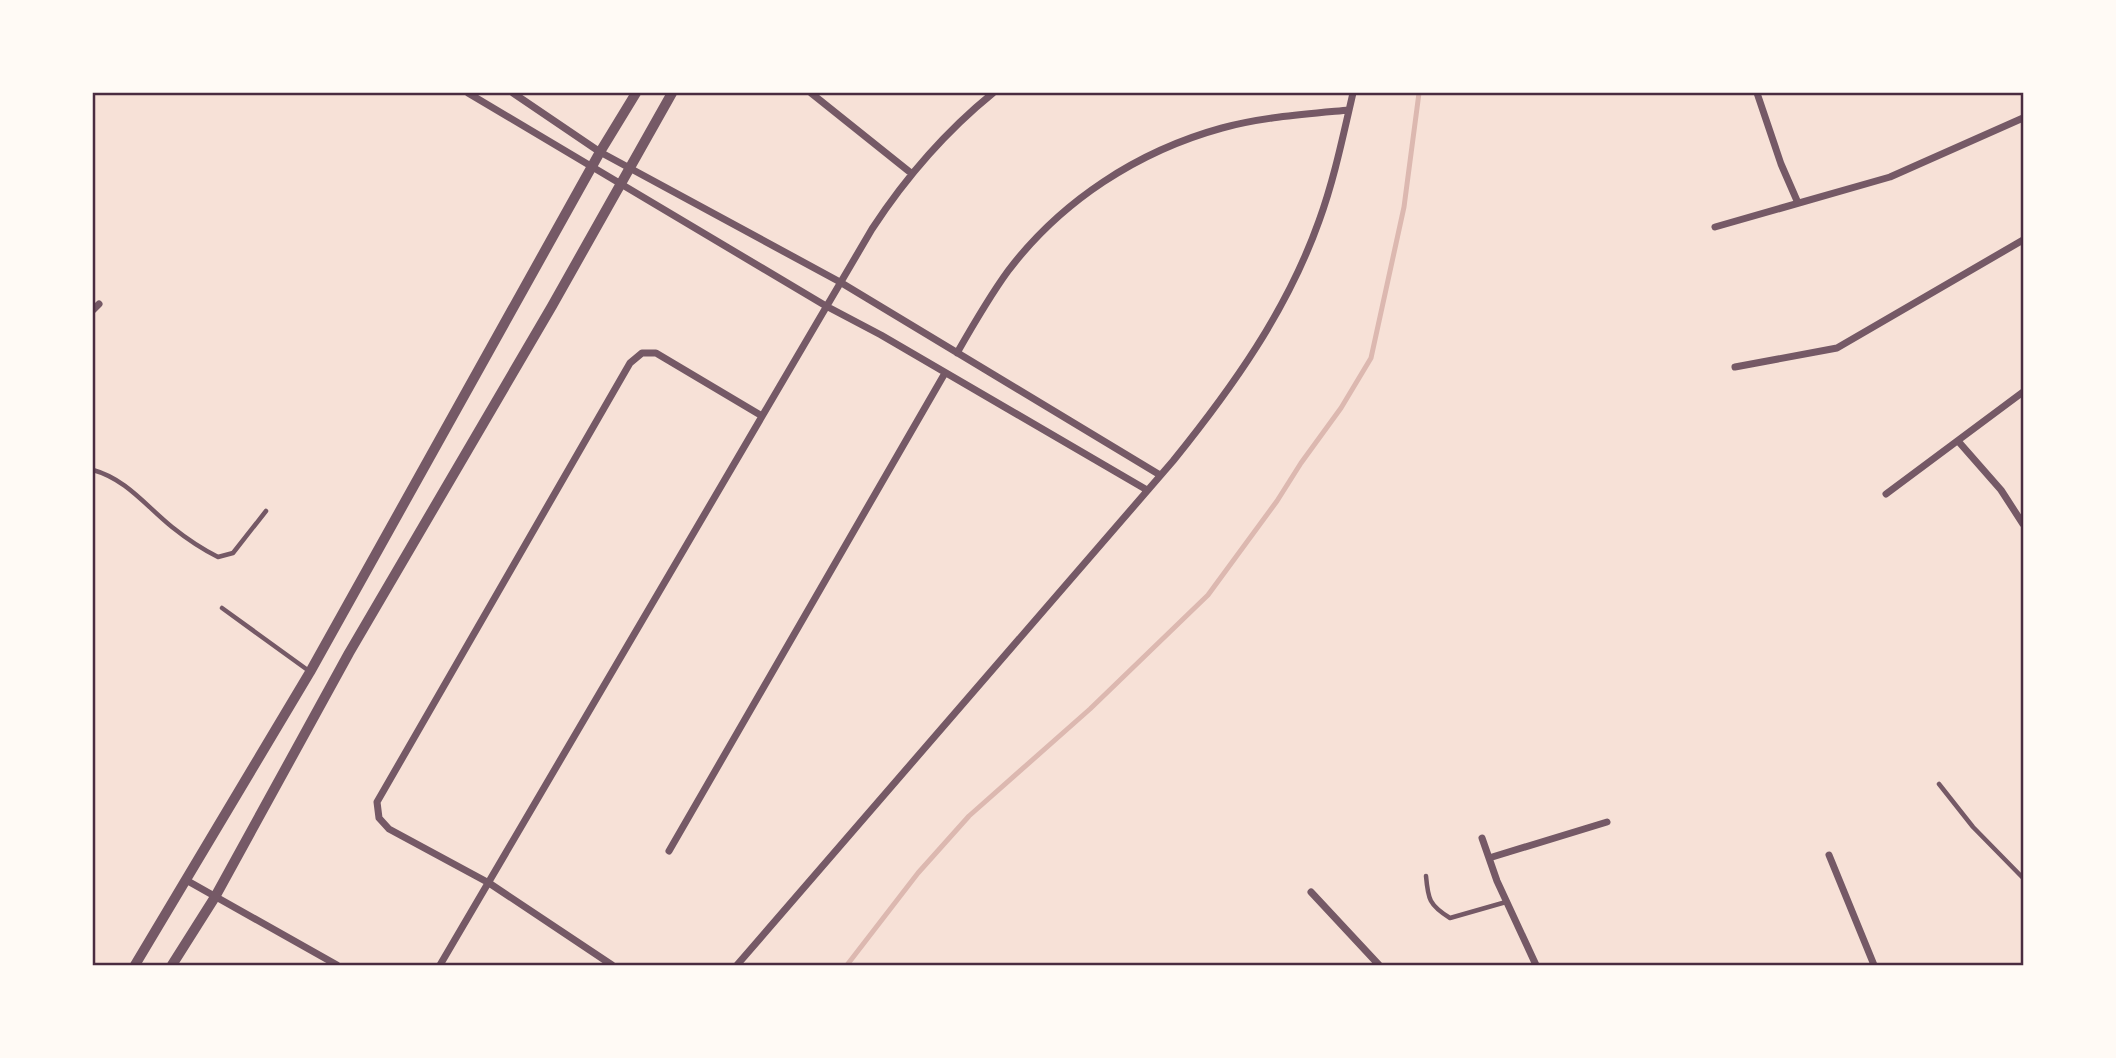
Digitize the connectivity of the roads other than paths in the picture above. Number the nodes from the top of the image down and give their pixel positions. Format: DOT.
graph roads {
  1 [pos="468,93"];
  2 [pos="513,93"];
  3 [pos="636,93"];
  4 [pos="672,93"];
  5 [pos="811,93"];
  6 [pos="993,93"];
  7 [pos="1353,93"];
  8 [pos="1757,93"];
  9 [pos="1349,110"];
  10 [pos="2023,118"];
  11 [pos="600,152"];
  12 [pos="629,168"];
  13 [pos="592,169"];
  14 [pos="911,173"];
  15 [pos="622,185"];
  16 [pos="1798,203"];
  17 [pos="1715,227"];
  18 [pos="2023,240"];
  19 [pos="840,282"];
  20 [pos="826,306"];
  21 [pos="957,353"];
  22 [pos="1735,367"];
  23 [pos="945,373"];
  24 [pos="2023,392"];
  25 [pos="762,416"];
  26 [pos="1958,441"];
  27 [pos="93,470"];
  28 [pos="1160,475"];
  29 [pos="1147,490"];
  30 [pos="1886,494"];
  31 [pos="266,512"];
  32 [pos="2023,524"];
  33 [pos="222,608"];
  34 [pos="310,672"];
  35 [pos="1939,784"];
  36 [pos="1606,822"];
  37 [pos="1482,838"];
  38 [pos="669,850"];
  39 [pos="1829,855"];
  40 [pos="1489,858"];
  41 [pos="1426,876"];
  42 [pos="2023,878"];
  43 [pos="186,880"];
  44 [pos="489,883"];
  45 [pos="1311,892"];
  46 [pos="215,897"];
  47 [pos="1507,902"];
  48 [pos="135,965"];
  49 [pos="172,965"];
  50 [pos="337,965"];
  51 [pos="440,965"];
  52 [pos="612,965"];
  53 [pos="737,965"];
  54 [pos="1379,965"];
  55 [pos="1536,965"];
  56 [pos="1874,965"];
  1 -- 13 [label="street"];
  2 -- 11 [label="street"];
  3 -- 11 [label="street"];
  4 -- 12 [label="street"];
  5 -- 14 [label="street"];
  6 -- 14 [label="street"];
  7 -- 9 [label="street"];
  8 -- 16 [label="street"];
  9 -- 21 [label="street"];
  9 -- 28 [label="street"];
  10 -- 16 [label="street"];
  11 -- 12 [label="street"];
  11 -- 13 [label="street"];
  12 -- 15 [label="street"];
  12 -- 19 [label="street"];
  13 -- 15 [label="street"];
  13 -- 34 [label="street"];
  14 -- 19 [label="street"];
  15 -- 20 [label="street"];
  15 -- 46 [label="street"];
  16 -- 17 [label="street"];
  18 -- 22 [label="street"];
  19 -- 20 [label="street"];
  19 -- 21 [label="street"];
  20 -- 23 [label="street"];
  20 -- 25 [label="street"];
  21 -- 28 [label="street"];
  23 -- 29 [label="street"];
  23 -- 38 [label="street"];
  24 -- 26 [label="street"];
  25 -- 44 [label="street"];
  25 -- 44 [label="street"];
  26 -- 30 [label="street"];
  26 -- 32 [label="street"];
  27 -- 31 [label="lane"];
  28 -- 29 [label="street"];
  29 -- 53 [label="street"];
  33 -- 34 [label="lane"];
  34 -- 43 [label="street"];
  35 -- 42 [label="lane"];
  36 -- 40 [label="street"];
  37 -- 40 [label="street"];
  39 -- 56 [label="street"];
  40 -- 47 [label="street"];
  41 -- 47 [label="lane"];
  43 -- 46 [label="street"];
  43 -- 48 [label="street"];
  44 -- 51 [label="street"];
  44 -- 52 [label="street"];
  45 -- 54 [label="street"];
  46 -- 49 [label="street"];
  46 -- 50 [label="street"];
  47 -- 55 [label="street"];
}
